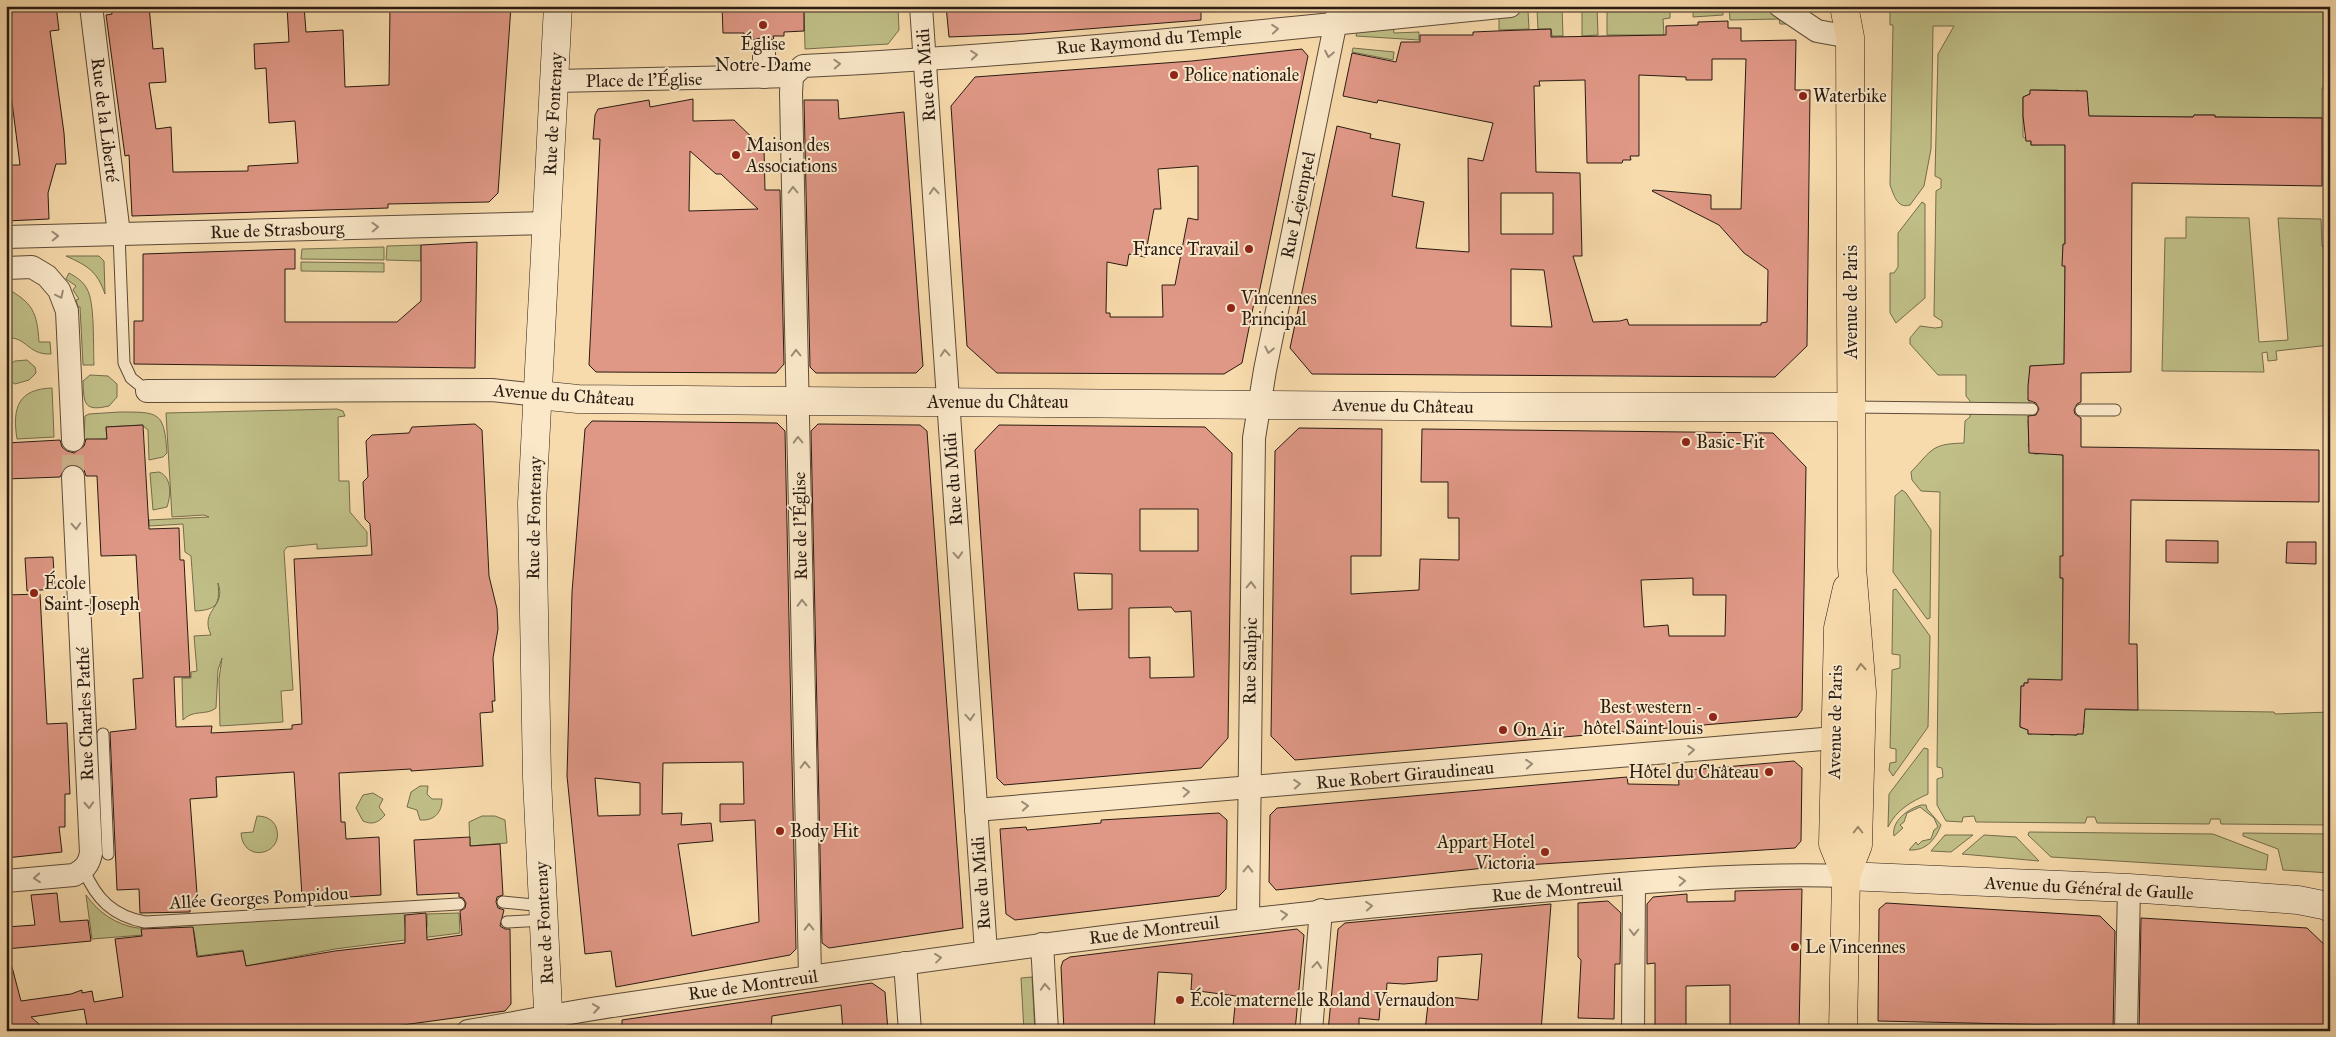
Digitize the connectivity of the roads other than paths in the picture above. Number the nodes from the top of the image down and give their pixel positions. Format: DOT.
graph roads {
  1 [pos="91,6"];
  2 [pos="558,6"];
  3 [pos="921,6"];
  4 [pos="1510,6"];
  5 [pos="1780,6"];
  6 [pos="1844,6"];
  7 [pos="1858,6"];
  8 [pos="1337,15"];
  9 [pos="1850,37"];
  10 [pos="764,50"];
  11 [pos="925,59"];
  12 [pos="792,76"];
  13 [pos="764,77"];
  14 [pos="555,81"];
  15 [pos="548,223"];
  16 [pos="119,234"];
  17 [pos="6,237"];
  18 [pos="6,268"];
  19 [pos="147,391"];
  20 [pos="538,395"];
  21 [pos="798,401"];
  22 [pos="948,402"];
  23 [pos="1258,404"];
  24 [pos="1851,406"];
  25 [pos="2032,409"];
  26 [pos="2081,410"];
  27 [pos="2115,410"];
  28 [pos="73,440"];
  29 [pos="73,477"];
  30 [pos="1852,566"];
  31 [pos="103,734"];
  32 [pos="1835,738"];
  33 [pos="1249,788"];
  34 [pos="976,810"];
  35 [pos="108,854"];
  36 [pos="84,870"];
  37 [pos="1846,876"];
  38 [pos="6,881"];
  39 [pos="1634,883"];
  40 [pos="2129,888"];
  41 [pos="503,902"];
  42 [pos="460,904"];
  43 [pos="2329,907"];
  44 [pos="1321,910"];
  45 [pos="544,913"];
  46 [pos="1248,918"];
  47 [pos="507,922"];
  48 [pos="1042,944"];
  49 [pos="986,952"];
  50 [pos="905,962"];
  51 [pos="810,976"];
  52 [pos="549,1024"];
  53 [pos="468,1031"];
  54 [pos="910,1031"];
  55 [pos="1047,1031"];
  56 [pos="1311,1031"];
  57 [pos="1633,1031"];
  58 [pos="1843,1031"];
  59 [pos="2126,1031"];
  1 -- 16 [label="street, Rue de la Liberté"];
  2 -- 14 [label="street, Rue de Fontenay"];
  3 -- 11 [label="street, Rue du Midi"];
  4 -- 8 [label="street, Rue Raymond du Temple"];
  5 -- 9 [label="street"];
  6 -- 9 [label="main road, Avenue de Paris"];
  7 -- 9 [label="main road, Avenue de Paris"];
  11 -- 8 [label="street, Rue Raymond du Temple, one-way"];
  8 -- 23 [label="street, Rue Lejemptel, one-way"];
  9 -- 24 [label="main road, Avenue de Paris"];
  10 -- 13 [label="street"];
  12 -- 11 [label="street, Rue Raymond du Temple, one-way"];
  22 -- 11 [label="street, Rue du Midi, one-way"];
  12 -- 13 [label="street, Place de l'Église"];
  21 -- 12 [label="street, Rue de l'Église, one-way"];
  13 -- 14 [label="street, Place de l'Église"];
  14 -- 15 [label="street, Rue de Fontenay"];
  16 -- 15 [label="street, Rue de Strasbourg, one-way"];
  15 -- 20 [label="street, Rue de Fontenay"];
  17 -- 16 [label="street, Rue de Strasbourg, one-way"];
  16 -- 19 [label="lane"];
  18 -- 28 [label="street, one-way"];
  19 -- 20 [label="street, Avenue du Château"];
  20 -- 21 [label="street, Avenue du Château"];
  20 -- 45 [label="street, Rue de Fontenay"];
  21 -- 22 [label="street, Avenue du Château"];
  51 -- 21 [label="street, Rue de l'Église, one-way"];
  22 -- 23 [label="street, Avenue du Château"];
  22 -- 34 [label="street, Rue du Midi, one-way"];
  23 -- 24 [label="street, Avenue du Château"];
  33 -- 23 [label="street, Rue Saulpic, one-way"];
  24 -- 25 [label="lane"];
  24 -- 30 [label="main road, Avenue de Paris"];
  26 -- 27 [label="lane"];
  29 -- 36 [label="street, Rue Charles Pathé, one-way"];
  30 -- 32 [label="main road, Avenue de Paris"];
  37 -- 30 [label="main road, Avenue de Paris, one-way"];
  31 -- 35 [label="lane"];
  33 -- 32 [label="street, Rue Robert Giraudineau, one-way"];
  32 -- 37 [label="main road, Avenue de Paris"];
  34 -- 33 [label="street, Rue Robert Giraudineau, one-way"];
  46 -- 33 [label="street, Rue Saulpic, one-way"];
  34 -- 49 [label="street, Rue du Midi"];
  36 -- 38 [label="street, one-way"];
  36 -- 42 [label="lane, Allée Georges Pompidou"];
  39 -- 37 [label="street, Rue de Montreuil, one-way"];
  37 -- 40 [label="street, Avenue du Général de Gaulle"];
  37 -- 58 [label="main road, Avenue de Paris"];
  44 -- 39 [label="street, Rue de Montreuil, one-way"];
  39 -- 57 [label="street, one-way"];
  40 -- 43 [label="street, Avenue du Général de Gaulle"];
  40 -- 59 [label="street"];
  41 -- 45 [label="lane"];
  46 -- 44 [label="street, Rue de Montreuil, one-way"];
  56 -- 44 [label="street, one-way"];
  45 -- 47 [label="lane"];
  45 -- 52 [label="street, Rue de Fontenay"];
  46 -- 48 [label="street, Rue de Montreuil"];
  48 -- 49 [label="street, Rue de Montreuil"];
  55 -- 48 [label="street, one-way"];
  50 -- 49 [label="street, Rue de Montreuil, one-way"];
  50 -- 51 [label="street, Rue de Montreuil"];
  50 -- 54 [label="street"];
  52 -- 51 [label="street, Rue de Montreuil, one-way"];
  52 -- 53 [label="street, Rue de Montreuil"];
}
